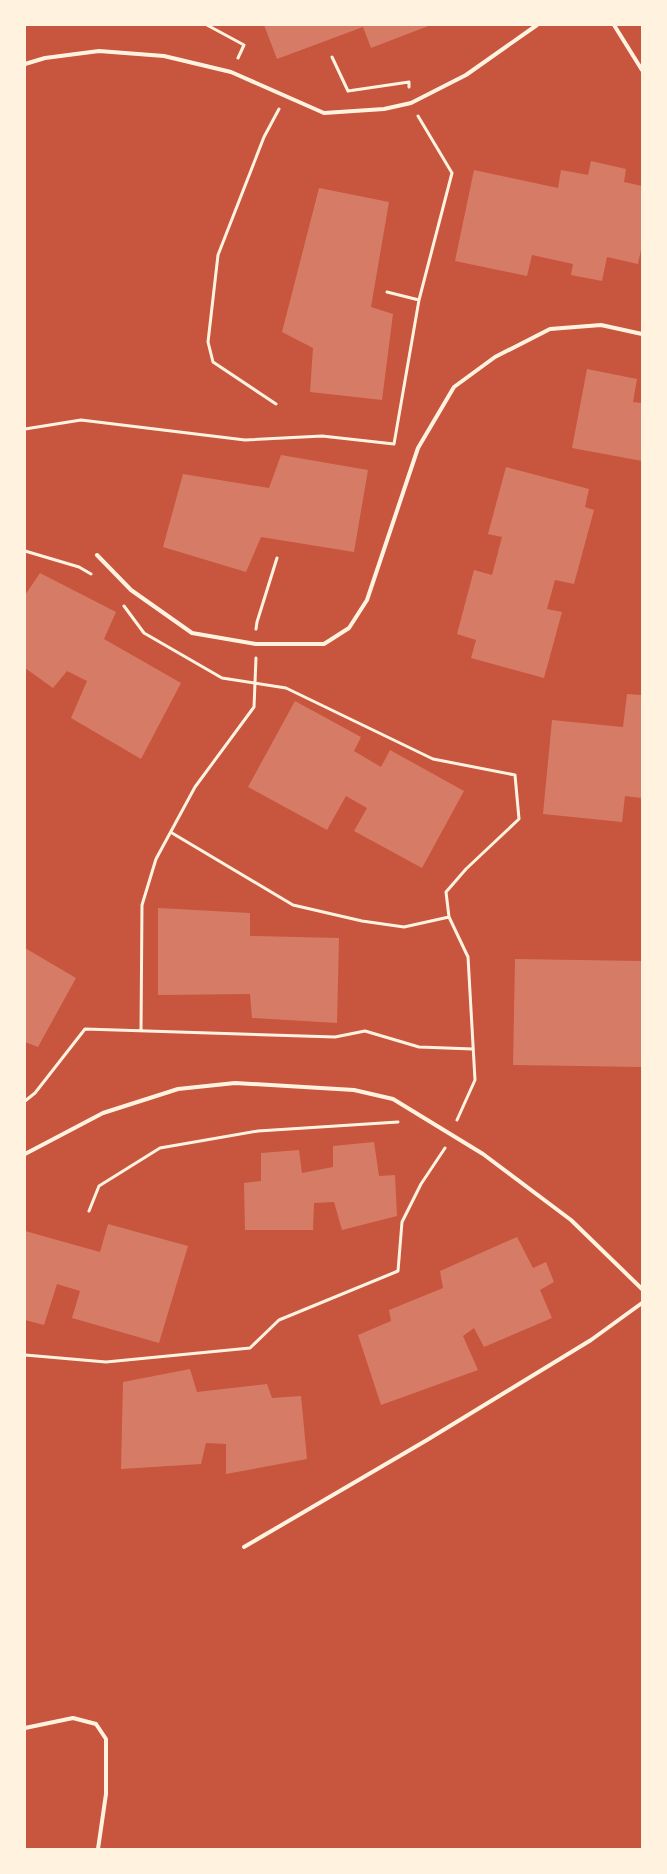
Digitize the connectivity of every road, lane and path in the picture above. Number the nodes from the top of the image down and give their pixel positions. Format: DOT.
graph roads {
  1 [pos="207,25"];
  2 [pos="537,25"];
  3 [pos="614,25"];
  4 [pos="332,57"];
  5 [pos="25,64"];
  6 [pos="642,70"];
  7 [pos="231,72"];
  8 [pos="286,97"];
  9 [pos="411,103"];
  10 [pos="387,292"];
  11 [pos="419,300"];
  12 [pos="642,334"];
  13 [pos="276,404"];
  14 [pos="25,429"];
  15 [pos="25,551"];
  16 [pos="97,555"];
  17 [pos="277,558"];
  18 [pos="93,576"];
  19 [pos="118,599"];
  20 [pos="256,622"];
  21 [pos="256,664"];
  22 [pos="255,684"];
  23 [pos="172,833"];
  24 [pos="449,917"];
  25 [pos="141,1031"];
  26 [pos="473,1049"];
  27 [pos="25,1101"];
  28 [pos="402,1122"];
  29 [pos="451,1133"];
  30 [pos="25,1154"];
  31 [pos="89,1211"];
  32 [pos="642,1289"];
  33 [pos="642,1303"];
  34 [pos="25,1355"];
  35 [pos="244,1546"];
  36 [pos="25,1728"];
  37 [pos="98,1849"];
  1 -- 7 [label="path"];
  2 -- 9 [label="lane"];
  3 -- 6 [label="lane"];
  4 -- 9 [label="path"];
  5 -- 7 [label="lane"];
  7 -- 8 [label="lane"];
  8 -- 9 [label="lane"];
  8 -- 13 [label="path"];
  9 -- 11 [label="path"];
  10 -- 11 [label="path"];
  11 -- 14 [label="path"];
  12 -- 16 [label="lane"];
  15 -- 18 [label="path"];
  17 -- 20 [label="path"];
  19 -- 22 [label="path"];
  21 -- 22 [label="path"];
  22 -- 23 [label="path"];
  22 -- 24 [label="path"];
  23 -- 24 [label="path"];
  23 -- 25 [label="path"];
  24 -- 26 [label="path"];
  25 -- 26 [label="path"];
  25 -- 27 [label="path"];
  26 -- 29 [label="path"];
  28 -- 31 [label="path"];
  29 -- 30 [label="lane"];
  29 -- 32 [label="lane"];
  29 -- 34 [label="path"];
  33 -- 35 [label="lane"];
  36 -- 37 [label="lane"];
}
